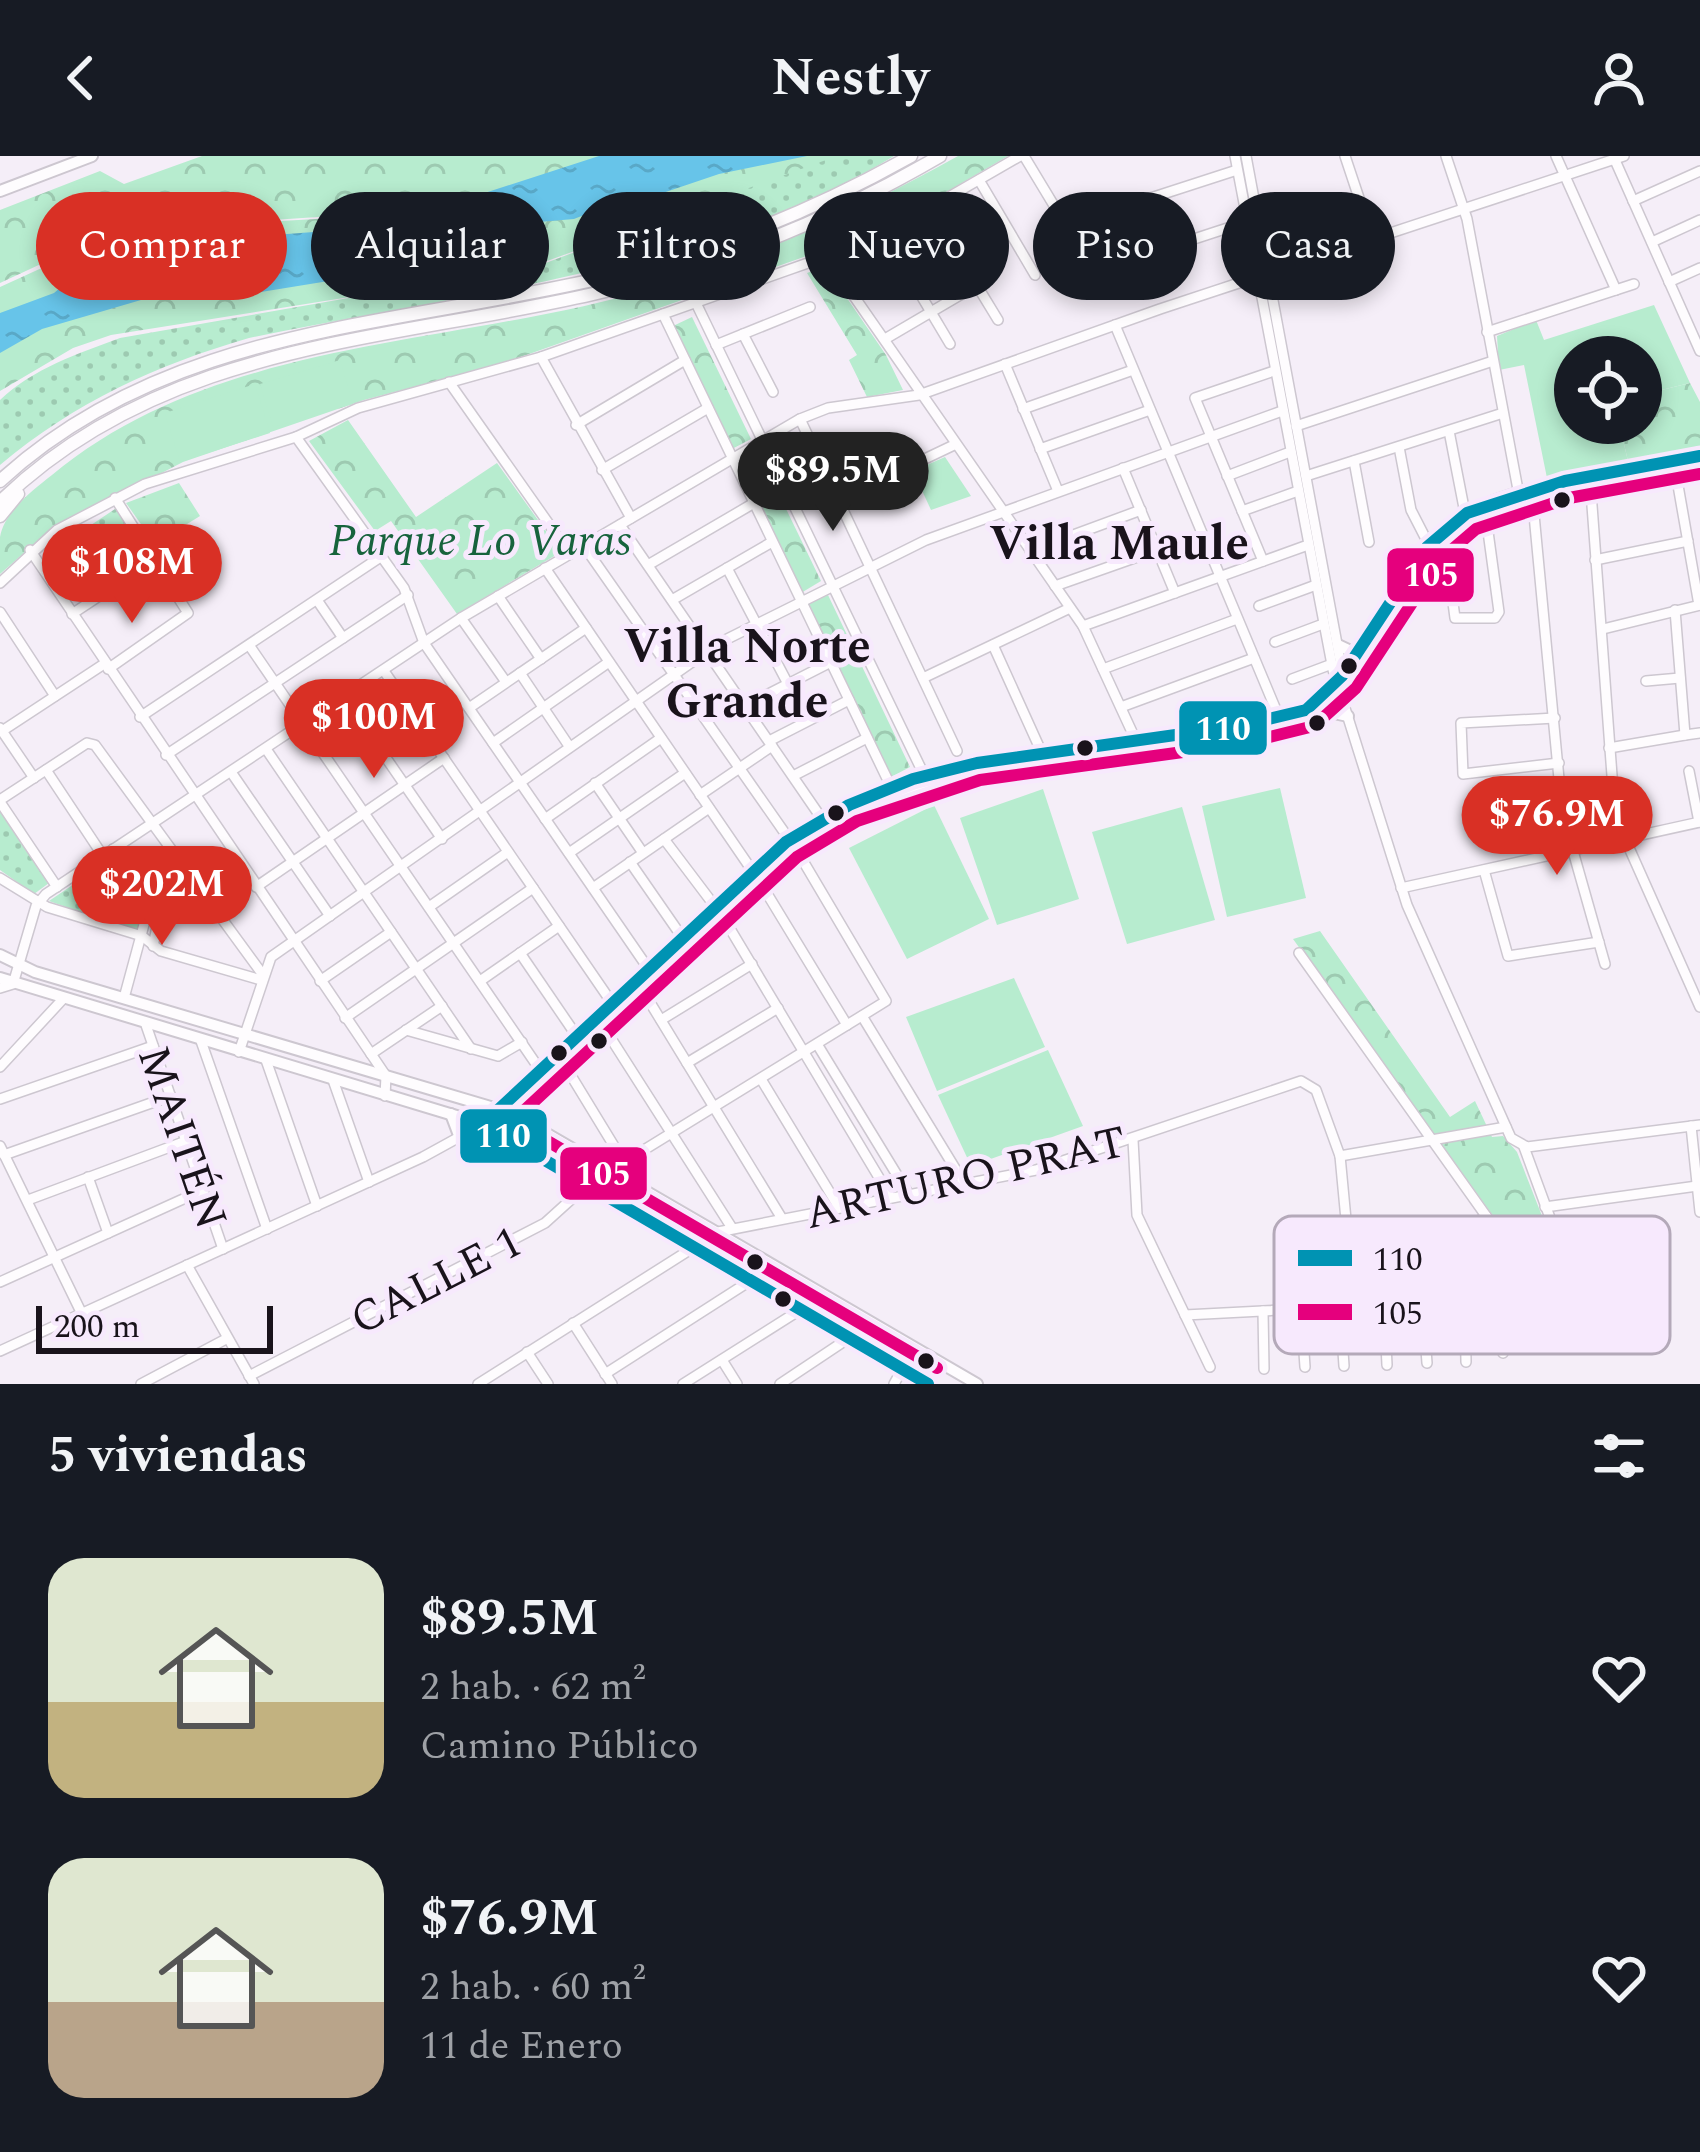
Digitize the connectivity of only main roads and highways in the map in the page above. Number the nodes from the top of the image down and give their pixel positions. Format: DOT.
graph roads {
  1 [pos="92,156"];
  2 [pos="911,156"];
  3 [pos="940,156"];
  4 [pos="0,191"];
  5 [pos="1700,456"];
  6 [pos="49,458"];
  7 [pos="1700,469"];
  8 [pos="0,481"];
  9 [pos="0,502"];
  10 [pos="0,516"];
  11 [pos="1337,645"];
  12 [pos="1355,653"];
  13 [pos="1338,677"];
  14 [pos="1324,711"];
  15 [pos="1348,716"];
  16 [pos="1138,744"];
  17 [pos="927,780"];
  18 [pos="894,792"];
  19 [pos="791,845"];
  20 [pos="718,913"];
  21 [pos="0,955"];
  22 [pos="652,974"];
  23 [pos="0,978"];
  24 [pos="6,986"];
  25 [pos="600,1022"];
  26 [pos="544,1074"];
  27 [pos="498,1108"];
  28 [pos="511,1113"];
  29 [pos="451,1114"];
  30 [pos="483,1124"];
  31 [pos="460,1138"];
  32 [pos="928,1384"];
  33 [pos="977,1384"];
  1 -- 4 [label="main road"];
  2 -- 8 [label="highway"];
  3 -- 6 [label="highway"];
  5 -- 12 [label="main road"];
  6 -- 9 [label="highway"];
  6 -- 10 [label="highway"];
  7 -- 13 [label="main road"];
  11 -- 12 [label="main road"];
  12 -- 13 [label="main road"];
  13 -- 14 [label="main road"];
  13 -- 16 [label="main road"];
  14 -- 15 [label="main road"];
  14 -- 16 [label="main road"];
  16 -- 17 [label="main road"];
  16 -- 17 [label="main road"];
  17 -- 18 [label="main road"];
  18 -- 19 [label="main road"];
  18 -- 19 [label="main road"];
  19 -- 20 [label="main road"];
  20 -- 22 [label="main road"];
  20 -- 22 [label="main road"];
  21 -- 27 [label="main road"];
  22 -- 25 [label="main road"];
  22 -- 25 [label="main road"];
  23 -- 24 [label="main road"];
  24 -- 29 [label="main road"];
  25 -- 26 [label="main road"];
  25 -- 26 [label="main road"];
  26 -- 27 [label="main road"];
  26 -- 28 [label="main road"];
  27 -- 28 [label="main road"];
  27 -- 30 [label="main road"];
  28 -- 30 [label="main road"];
  28 -- 33 [label="main road"];
  29 -- 30 [label="main road"];
  29 -- 31 [label="main road"];
  30 -- 32 [label="main road"];
}
